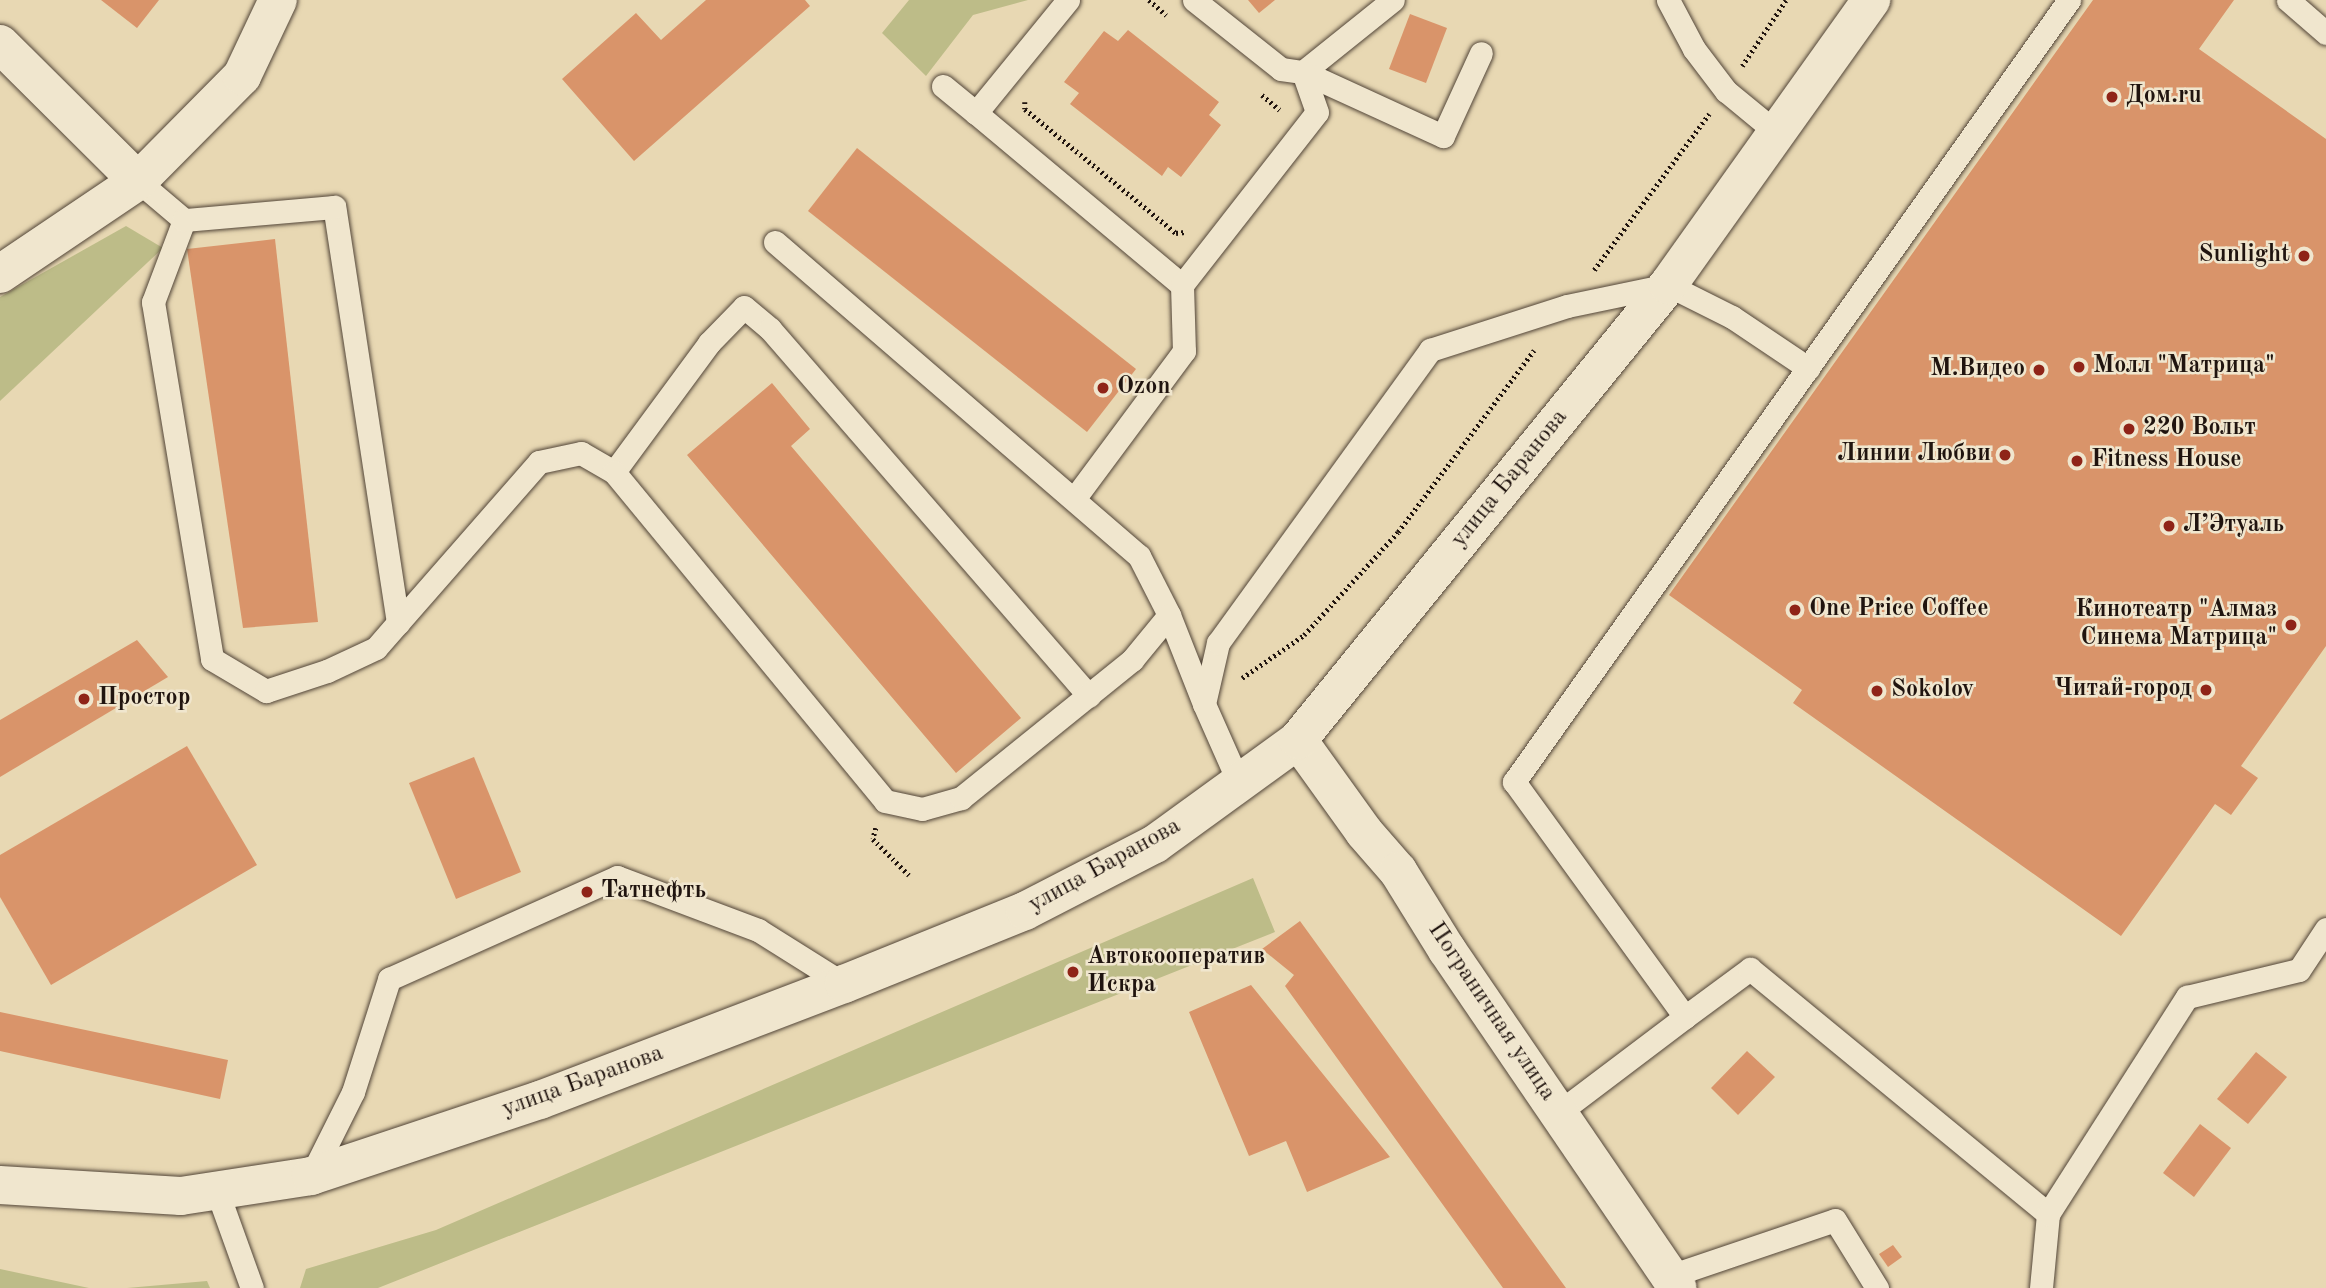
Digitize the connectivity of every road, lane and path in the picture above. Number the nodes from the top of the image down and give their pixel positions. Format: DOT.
graph roads {
  1 [pos="278,0"];
  2 [pos="1068,0"];
  3 [pos="1194,0"];
  4 [pos="1394,0"];
  5 [pos="1668,0"];
  6 [pos="1786,0"];
  7 [pos="1871,0"];
  8 [pos="2069,0"];
  9 [pos="2288,0"];
  10 [pos="2326,33"];
  11 [pos="0,44"];
  12 [pos="1481,53"];
  13 [pos="1303,72"];
  14 [pos="943,86"];
  15 [pos="1726,91"];
  16 [pos="1025,95"];
  17 [pos="1280,110"];
  18 [pos="976,113"];
  19 [pos="1277,119"];
  20 [pos="1777,133"];
  21 [pos="138,181"];
  22 [pos="184,220"];
  23 [pos="1195,231"];
  24 [pos="775,242"];
  25 [pos="0,274"];
  26 [pos="1182,285"];
  27 [pos="1668,285"];
  28 [pos="1567,306"];
  29 [pos="1808,368"];
  30 [pos="614,472"];
  31 [pos="1074,499"];
  32 [pos="1169,615"];
  33 [pos="398,623"];
  34 [pos="1089,696"];
  35 [pos="1204,704"];
  36 [pos="1298,740"];
  37 [pos="1239,783"];
  38 [pos="885,801"];
  39 [pos="909,874"];
  40 [pos="2326,929"];
  41 [pos="844,984"];
  42 [pos="1685,1017"];
  43 [pos="1558,1113"];
  44 [pos="311,1177"];
  45 [pos="0,1185"];
  46 [pos="216,1191"];
  47 [pos="2048,1214"];
  48 [pos="1674,1282"];
  49 [pos="252,1288"];
  50 [pos="1877,1288"];
  51 [pos="2041,1288"];
  1 -- 21 [label="main road"];
  2 -- 18 [label="lane"];
  3 -- 13 [label="lane"];
  4 -- 13 [label="lane"];
  5 -- 15 [label="lane"];
  6 -- 15 [label="path"];
  7 -- 20 [label="main road, улица Баранова"];
  8 -- 29 [label="lane"];
  9 -- 10 [label="lane"];
  11 -- 21 [label="main road"];
  12 -- 13 [label="lane"];
  13 -- 26 [label="lane"];
  14 -- 18 [label="lane"];
  15 -- 20 [label="lane"];
  15 -- 28 [label="path"];
  16 -- 23 [label="path"];
  17 -- 19 [label="path"];
  18 -- 26 [label="lane"];
  20 -- 27 [label="main road, улица Баранова"];
  21 -- 22 [label="lane"];
  21 -- 25 [label="main road"];
  22 -- 33 [label="lane"];
  22 -- 33 [label="lane"];
  24 -- 31 [label="lane"];
  26 -- 31 [label="lane"];
  27 -- 28 [label="lane"];
  27 -- 29 [label="lane"];
  27 -- 36 [label="main road, улица Баранова"];
  28 -- 35 [label="path"];
  28 -- 35 [label="lane"];
  29 -- 42 [label="lane"];
  30 -- 33 [label="lane"];
  30 -- 34 [label="lane"];
  30 -- 38 [label="lane"];
  31 -- 32 [label="lane"];
  32 -- 34 [label="lane"];
  32 -- 35 [label="lane"];
  34 -- 38 [label="lane"];
  35 -- 37 [label="lane"];
  36 -- 37 [label="main road, улица Баранова"];
  36 -- 43 [label="main road, Пограничная улица"];
  37 -- 41 [label="main road, улица Баранова"];
  38 -- 39 [label="path"];
  40 -- 47 [label="lane"];
  41 -- 44 [label="main road, улица Баранова"];
  41 -- 44 [label="lane"];
  42 -- 43 [label="lane"];
  42 -- 47 [label="lane"];
  43 -- 48 [label="main road, Пограничная улица"];
  44 -- 46 [label="main road, улица Баранова"];
  45 -- 46 [label="main road, улица Баранова"];
  46 -- 49 [label="lane"];
  47 -- 51 [label="lane"];
  48 -- 50 [label="lane"];
}
